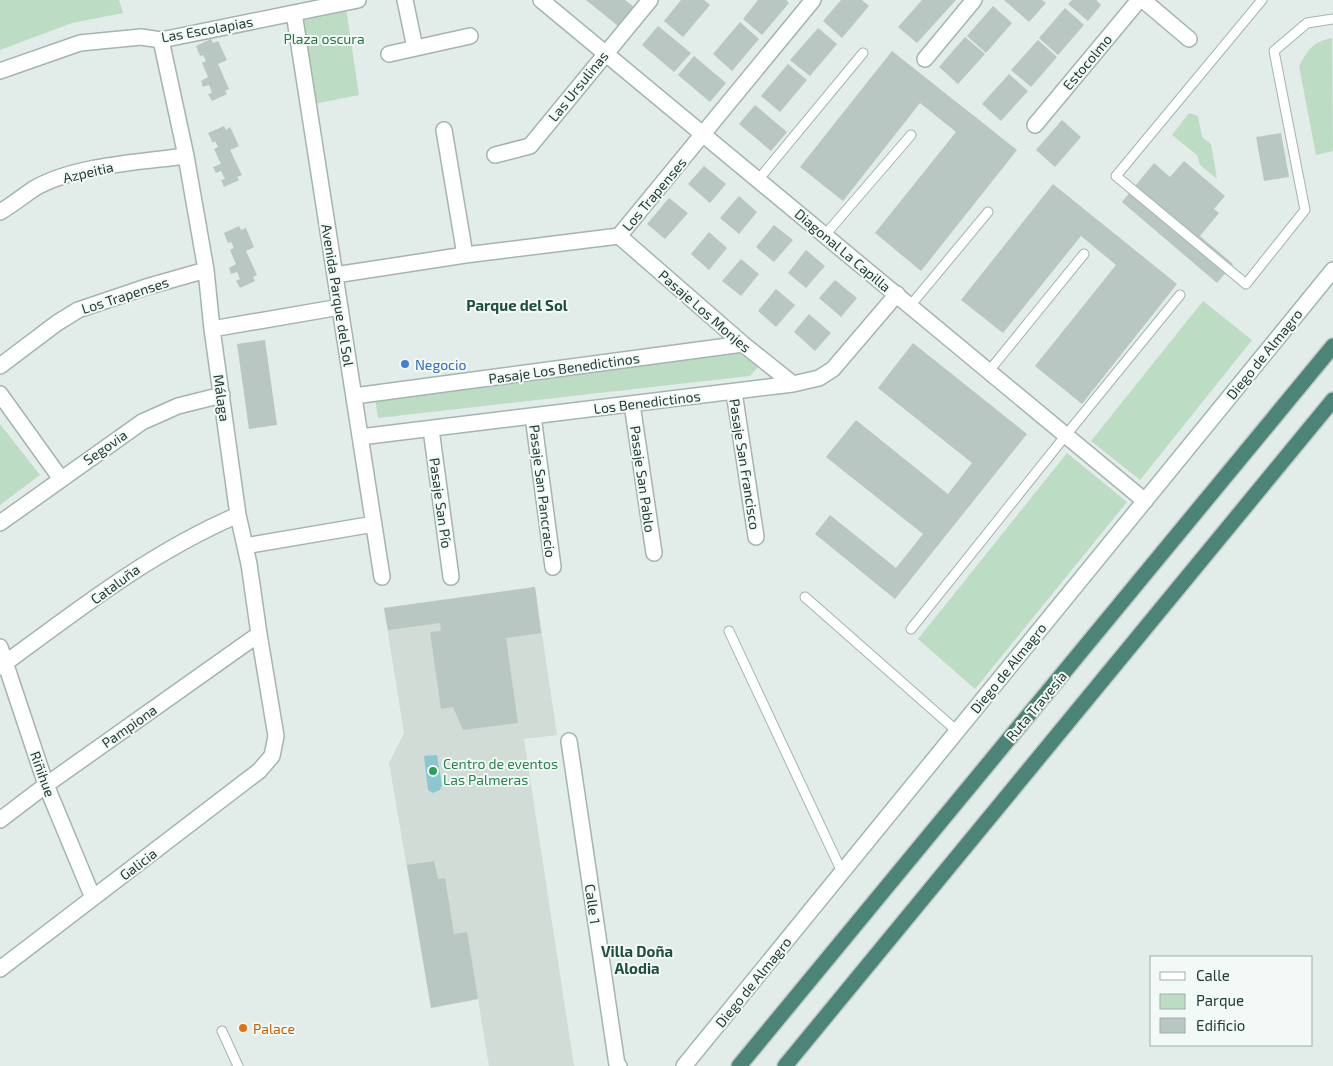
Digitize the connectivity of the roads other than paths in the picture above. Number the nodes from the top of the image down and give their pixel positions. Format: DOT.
graph roads {
  1 [pos="358,0"];
  2 [pos="405,0"];
  3 [pos="541,0"];
  4 [pos="650,0"];
  5 [pos="813,0"];
  6 [pos="974,0"];
  7 [pos="1141,0"];
  8 [pos="1262,0"];
  9 [pos="553,5"];
  10 [pos="294,13"];
  11 [pos="1333,19"];
  12 [pos="470,36"];
  13 [pos="1189,39"];
  14 [pos="161,40"];
  15 [pos="415,48"];
  16 [pos="605,53"];
  17 [pos="389,54"];
  18 [pos="863,54"];
  19 [pos="925,59"];
  20 [pos="0,71"];
  21 [pos="1035,125"];
  22 [pos="444,130"];
  23 [pos="703,134"];
  24 [pos="911,135"];
  25 [pos="495,155"];
  26 [pos="186,156"];
  27 [pos="758,180"];
  28 [pos="0,212"];
  29 [pos="988,212"];
  30 [pos="825,235"];
  31 [pos="619,236"];
  32 [pos="1084,254"];
  33 [pos="465,255"];
  34 [pos="206,270"];
  35 [pos="1333,270"];
  36 [pos="335,275"];
  37 [pos="896,294"];
  38 [pos="1180,295"];
  39 [pos="340,306"];
  40 [pos="910,306"];
  41 [pos="212,329"];
  42 [pos="744,344"];
  43 [pos="1333,346"];
  44 [pos="0,366"];
  45 [pos="990,372"];
  46 [pos="793,384"];
  47 [pos="734,392"];
  48 [pos="0,394"];
  49 [pos="222,395"];
  50 [pos="354,396"];
  51 [pos="1333,400"];
  52 [pos="632,404"];
  53 [pos="533,416"];
  54 [pos="431,429"];
  55 [pos="1066,434"];
  56 [pos="360,438"];
  57 [pos="61,478"];
  58 [pos="1145,501"];
  59 [pos="238,515"];
  60 [pos="0,523"];
  61 [pos="374,524"];
  62 [pos="756,537"];
  63 [pos="245,546"];
  64 [pos="654,553"];
  65 [pos="552,567"];
  66 [pos="382,577"];
  67 [pos="451,577"];
  68 [pos="805,597"];
  69 [pos="911,629"];
  70 [pos="729,631"];
  71 [pos="259,634"];
  72 [pos="0,648"];
  73 [pos="3,665"];
  74 [pos="957,731"];
  75 [pos="569,741"];
  76 [pos="272,756"];
  77 [pos="46,785"];
  78 [pos="0,820"];
  79 [pos="842,872"];
  80 [pos="93,898"];
  81 [pos="0,969"];
  82 [pos="222,1031"];
  83 [pos="238,1066"];
  84 [pos="619,1066"];
  85 [pos="684,1066"];
  86 [pos="739,1066"];
  87 [pos="785,1066"];
  1 -- 10 [label="street, Las Escolapias"];
  2 -- 15 [label="street"];
  3 -- 9 [label="street, Diagonal La Capilla"];
  4 -- 16 [label="street, Las Ursulinas"];
  5 -- 23 [label="street, Los Trapenses"];
  6 -- 19 [label="street"];
  7 -- 13 [label="street"];
  7 -- 21 [label="street, Estocolmo"];
  8 -- 11 [label="lane"];
  9 -- 16 [label="street, Diagonal La Capilla"];
  10 -- 14 [label="street, Las Escolapias"];
  10 -- 36 [label="street, Avenida Parque del Sol"];
  12 -- 15 [label="street"];
  14 -- 20 [label="street, Las Escolapias"];
  14 -- 26 [label="street, Málaga"];
  15 -- 17 [label="street"];
  16 -- 23 [label="street, Diagonal La Capilla"];
  16 -- 25 [label="street, Las Ursulinas"];
  18 -- 27 [label="lane"];
  22 -- 33 [label="street"];
  23 -- 27 [label="street, Diagonal La Capilla"];
  23 -- 31 [label="street, Los Trapenses"];
  24 -- 30 [label="lane"];
  26 -- 28 [label="street, Azpeitia"];
  26 -- 34 [label="street, Málaga"];
  27 -- 30 [label="street, Diagonal La Capilla"];
  29 -- 40 [label="lane"];
  30 -- 37 [label="street, Diagonal La Capilla"];
  31 -- 33 [label="street, Los Trapenses"];
  31 -- 42 [label="street, Pasaje Los Monjes"];
  32 -- 45 [label="lane"];
  33 -- 36 [label="street, Los Trapenses"];
  34 -- 41 [label="street, Málaga"];
  34 -- 44 [label="street, Los Trapenses"];
  35 -- 58 [label="street, Diego de Almagro"];
  36 -- 39 [label="street, Avenida Parque del Sol"];
  37 -- 40 [label="street, Diagonal La Capilla"];
  37 -- 46 [label="street, Los Benedictinos"];
  38 -- 55 [label="lane"];
  39 -- 41 [label="street"];
  39 -- 50 [label="street, Avenida Parque del Sol"];
  40 -- 45 [label="street, Diagonal La Capilla"];
  41 -- 49 [label="street, Málaga"];
  42 -- 46 [label="street, Pasaje Los Monjes"];
  42 -- 50 [label="street, Pasaje Los Benedictinos"];
  43 -- 86 [label="highway, Ruta Travesía"];
  45 -- 55 [label="street, Diagonal La Capilla"];
  46 -- 47 [label="street, Los Benedictinos"];
  47 -- 52 [label="street, Los Benedictinos"];
  47 -- 62 [label="street, Pasaje San Francisco"];
  48 -- 57 [label="street"];
  49 -- 57 [label="street, Segovia"];
  49 -- 59 [label="street, Málaga"];
  50 -- 56 [label="street, Avenida Parque del Sol"];
  51 -- 87 [label="highway"];
  52 -- 53 [label="street, Los Benedictinos"];
  52 -- 64 [label="street, Pasaje San Pablo"];
  53 -- 54 [label="street, Los Benedictinos"];
  53 -- 65 [label="street, Pasaje San Pancracio"];
  54 -- 56 [label="street, Los Benedictinos"];
  54 -- 67 [label="street, Pasaje San Pío"];
  55 -- 58 [label="street, Diagonal La Capilla"];
  55 -- 69 [label="lane"];
  56 -- 61 [label="street, Avenida Parque del Sol"];
  57 -- 60 [label="street, Segovia"];
  58 -- 74 [label="street, Diego de Almagro"];
  59 -- 63 [label="street, Málaga"];
  59 -- 73 [label="street, Cataluña"];
  61 -- 63 [label="street"];
  61 -- 66 [label="street, Avenida Parque del Sol"];
  63 -- 71 [label="street, Málaga"];
  68 -- 74 [label="lane"];
  70 -- 79 [label="lane"];
  71 -- 76 [label="street, Málaga"];
  71 -- 77 [label="street, Pampiona"];
  72 -- 73 [label="street, Riñihue"];
  73 -- 77 [label="street, Riñihue"];
  74 -- 79 [label="street, Diego de Almagro"];
  75 -- 84 [label="street, Calle 1"];
  76 -- 80 [label="street, Galicia"];
  77 -- 78 [label="street, Pampiona"];
  77 -- 80 [label="street, Riñihue"];
  79 -- 85 [label="street, Diego de Almagro"];
  80 -- 81 [label="street, Galicia"];
  82 -- 83 [label="lane"];
}
